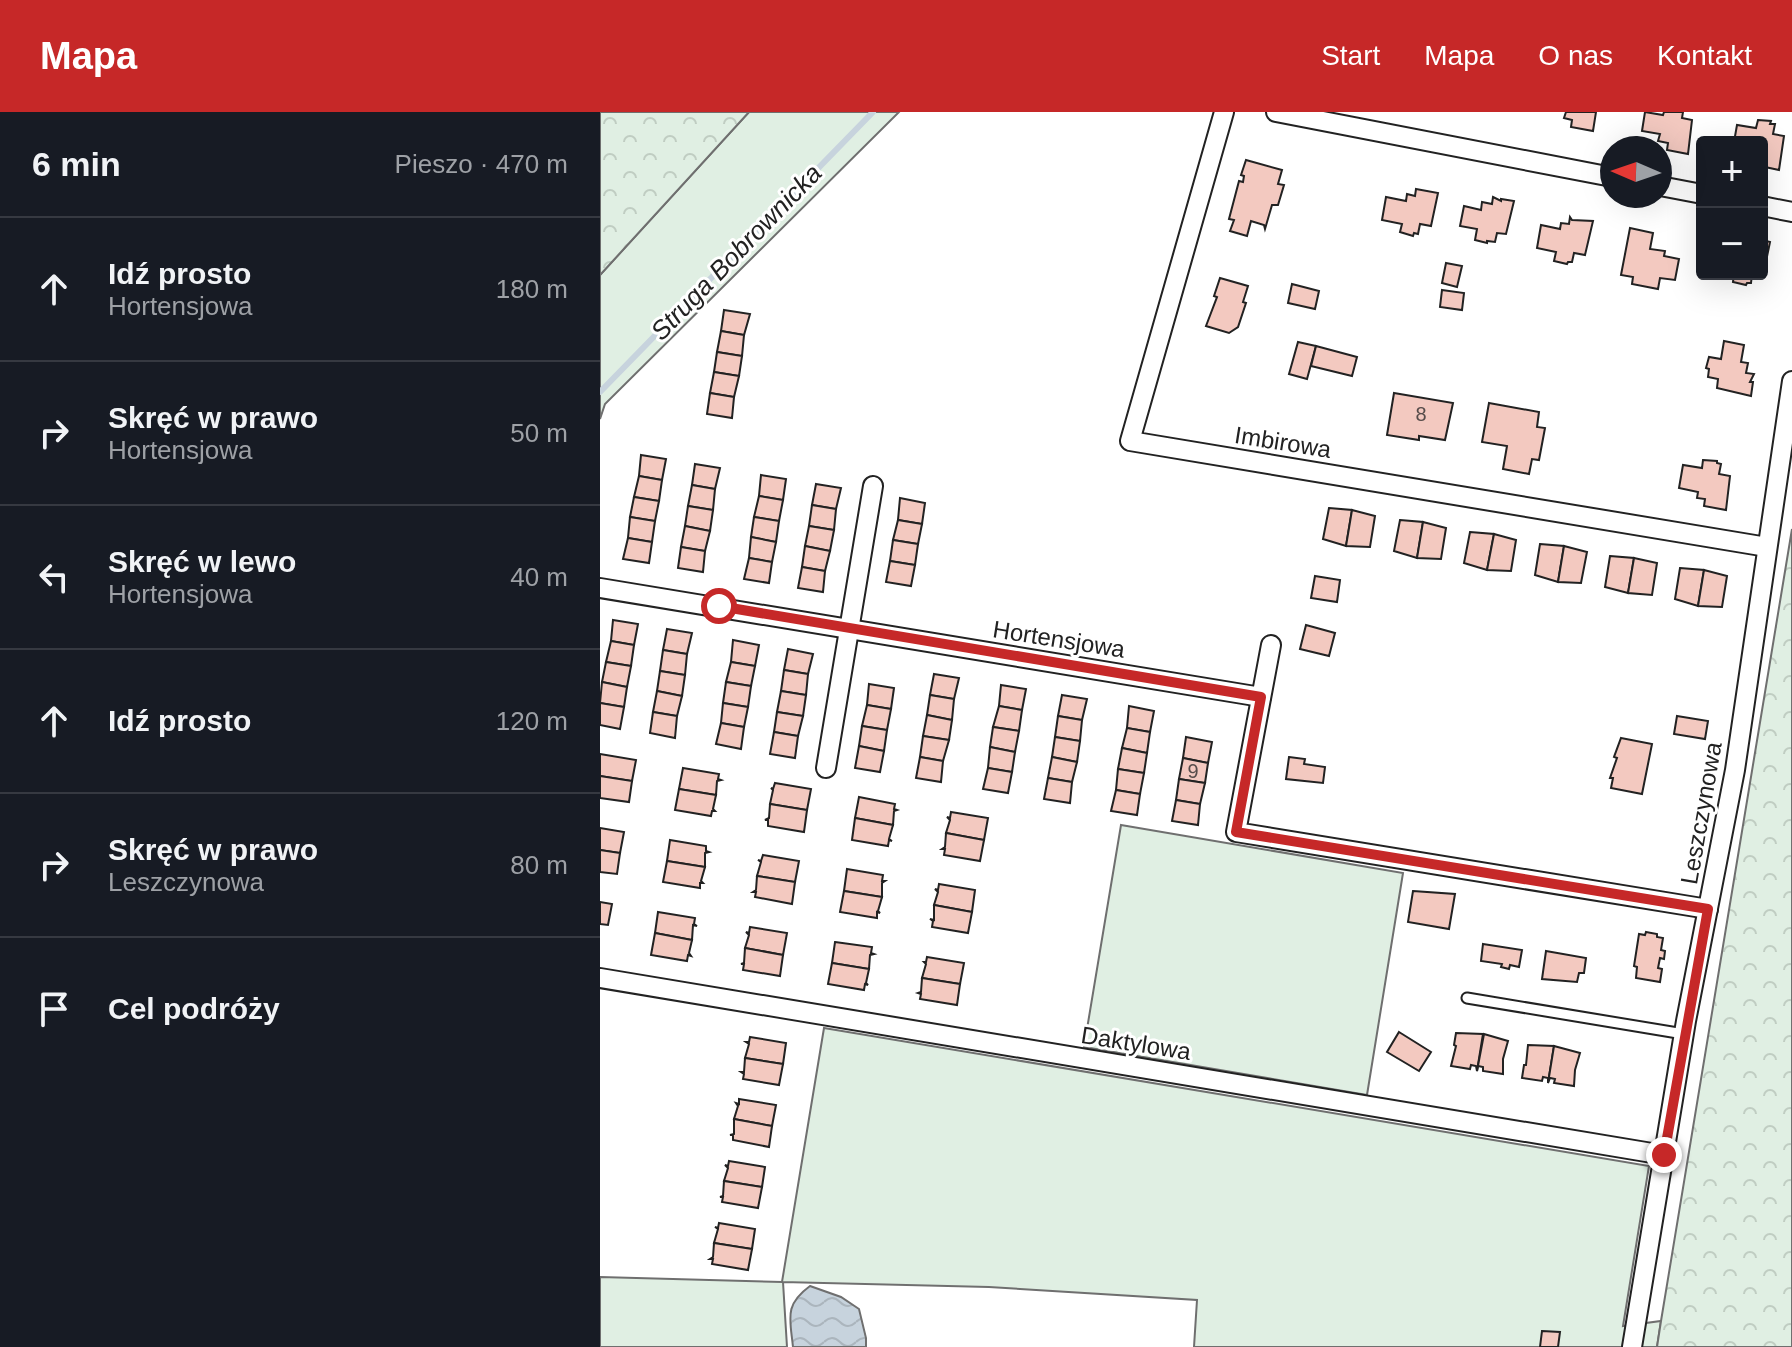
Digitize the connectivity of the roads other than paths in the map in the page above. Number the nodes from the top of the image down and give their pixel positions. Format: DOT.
graph roads {
  1 [pos="1224,112"];
  2 [pos="1276,112"];
  3 [pos="1600,175"];
  4 [pos="1672,188"];
  5 [pos="1696,193"];
  6 [pos="1768,207"];
  7 [pos="1792,212"];
  8 [pos="1792,381"];
  9 [pos="873,486"];
  10 [pos="1767,547"];
  11 [pos="600,588"];
  12 [pos="849,628"];
  13 [pos="1271,645"];
  14 [pos="1261,697"];
  15 [pos="826,768"];
  16 [pos="1708,909"];
  17 [pos="600,978"];
  18 [pos="1467,998"];
  19 [pos="1684,1034"];
  20 [pos="1664,1155"];
  21 [pos="1632,1347"];
  1 -- 10 [label="street, Imbirowa"];
  2 -- 3 [label="street"];
  4 -- 5 [label="street"];
  6 -- 7 [label="street"];
  8 -- 10 [label="street, Leszczynowa"];
  9 -- 12 [label="street"];
  10 -- 16 [label="street, Leszczynowa"];
  11 -- 12 [label="street, Hortensjowa"];
  12 -- 14 [label="street, Hortensjowa"];
  12 -- 15 [label="street"];
  13 -- 14 [label="street"];
  14 -- 16 [label="street"];
  16 -- 19 [label="street, Leszczynowa"];
  17 -- 20 [label="street, Daktylowa"];
  18 -- 19 [label="lane"];
  19 -- 20 [label="street, Leszczynowa"];
  20 -- 21 [label="street, Leszczynowa"];
}
